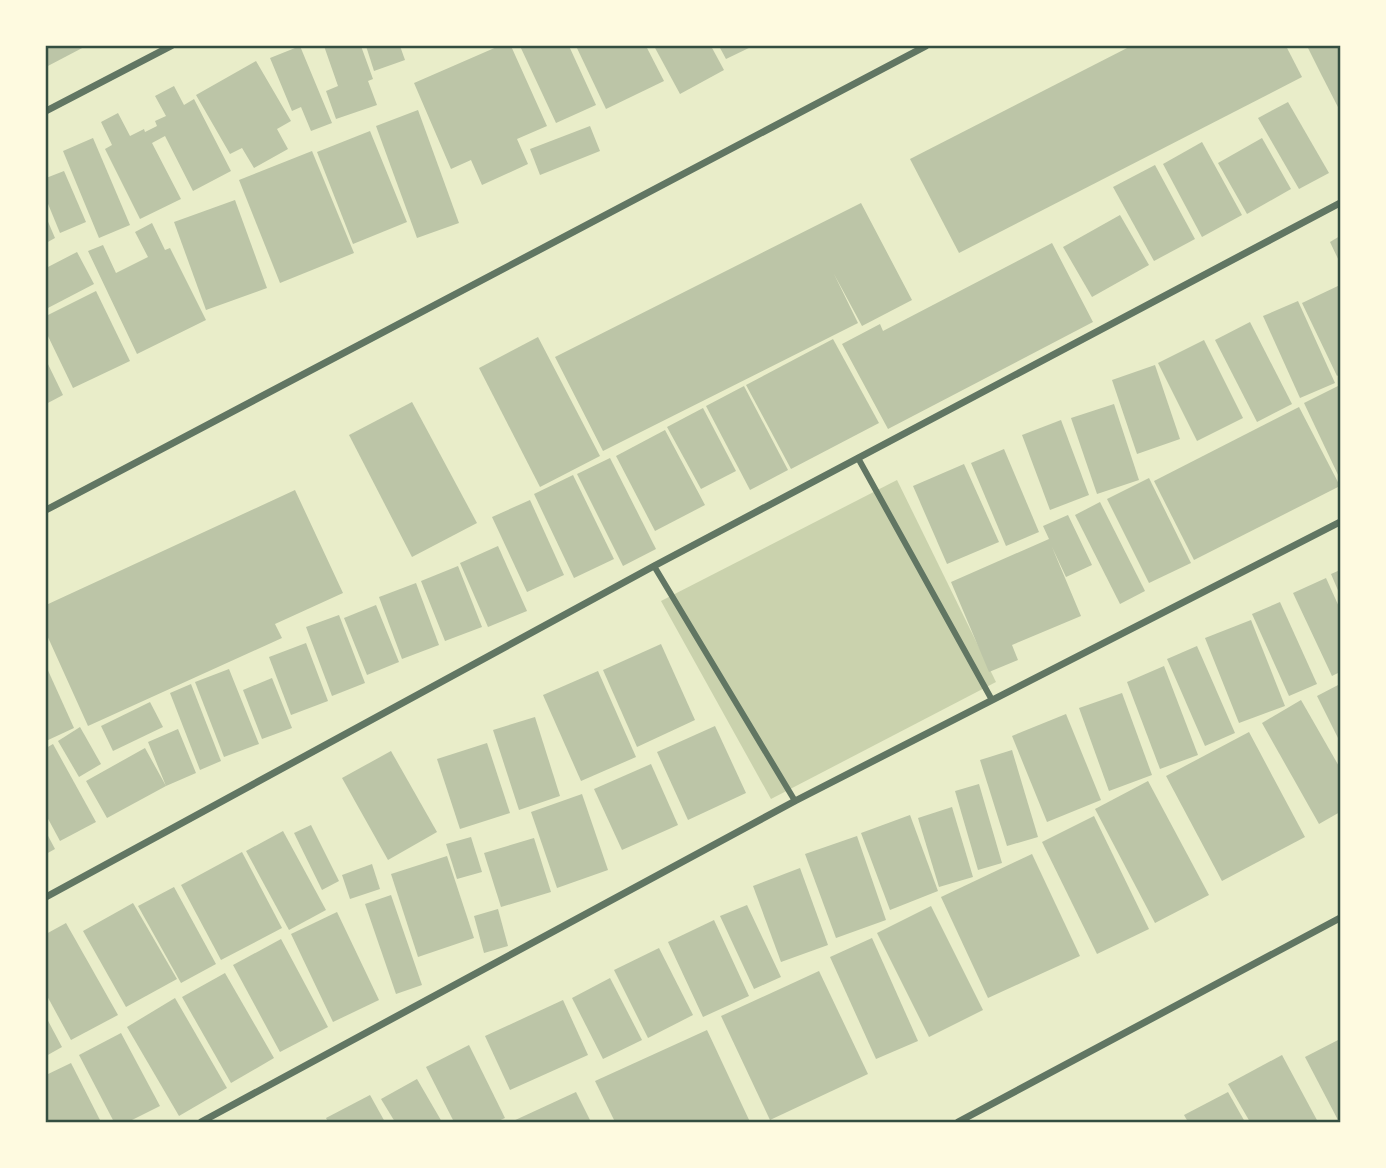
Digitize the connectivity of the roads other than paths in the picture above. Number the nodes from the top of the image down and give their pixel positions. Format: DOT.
graph roads {
  1 [pos="171,46"];
  2 [pos="926,46"];
  3 [pos="46,111"];
  4 [pos="1340,203"];
  5 [pos="858,458"];
  6 [pos="46,510"];
  7 [pos="1340,522"];
  8 [pos="654,566"];
  9 [pos="992,700"];
  10 [pos="795,801"];
  11 [pos="46,897"];
  12 [pos="1340,918"];
  13 [pos="201,1122"];
  14 [pos="958,1122"];
  1 -- 3 [label="street"];
  2 -- 6 [label="street"];
  4 -- 5 [label="street"];
  5 -- 8 [label="street"];
  5 -- 9 [label="street"];
  7 -- 9 [label="street"];
  8 -- 10 [label="street"];
  8 -- 11 [label="street"];
  9 -- 10 [label="street"];
  10 -- 13 [label="street"];
  12 -- 14 [label="street"];
}
